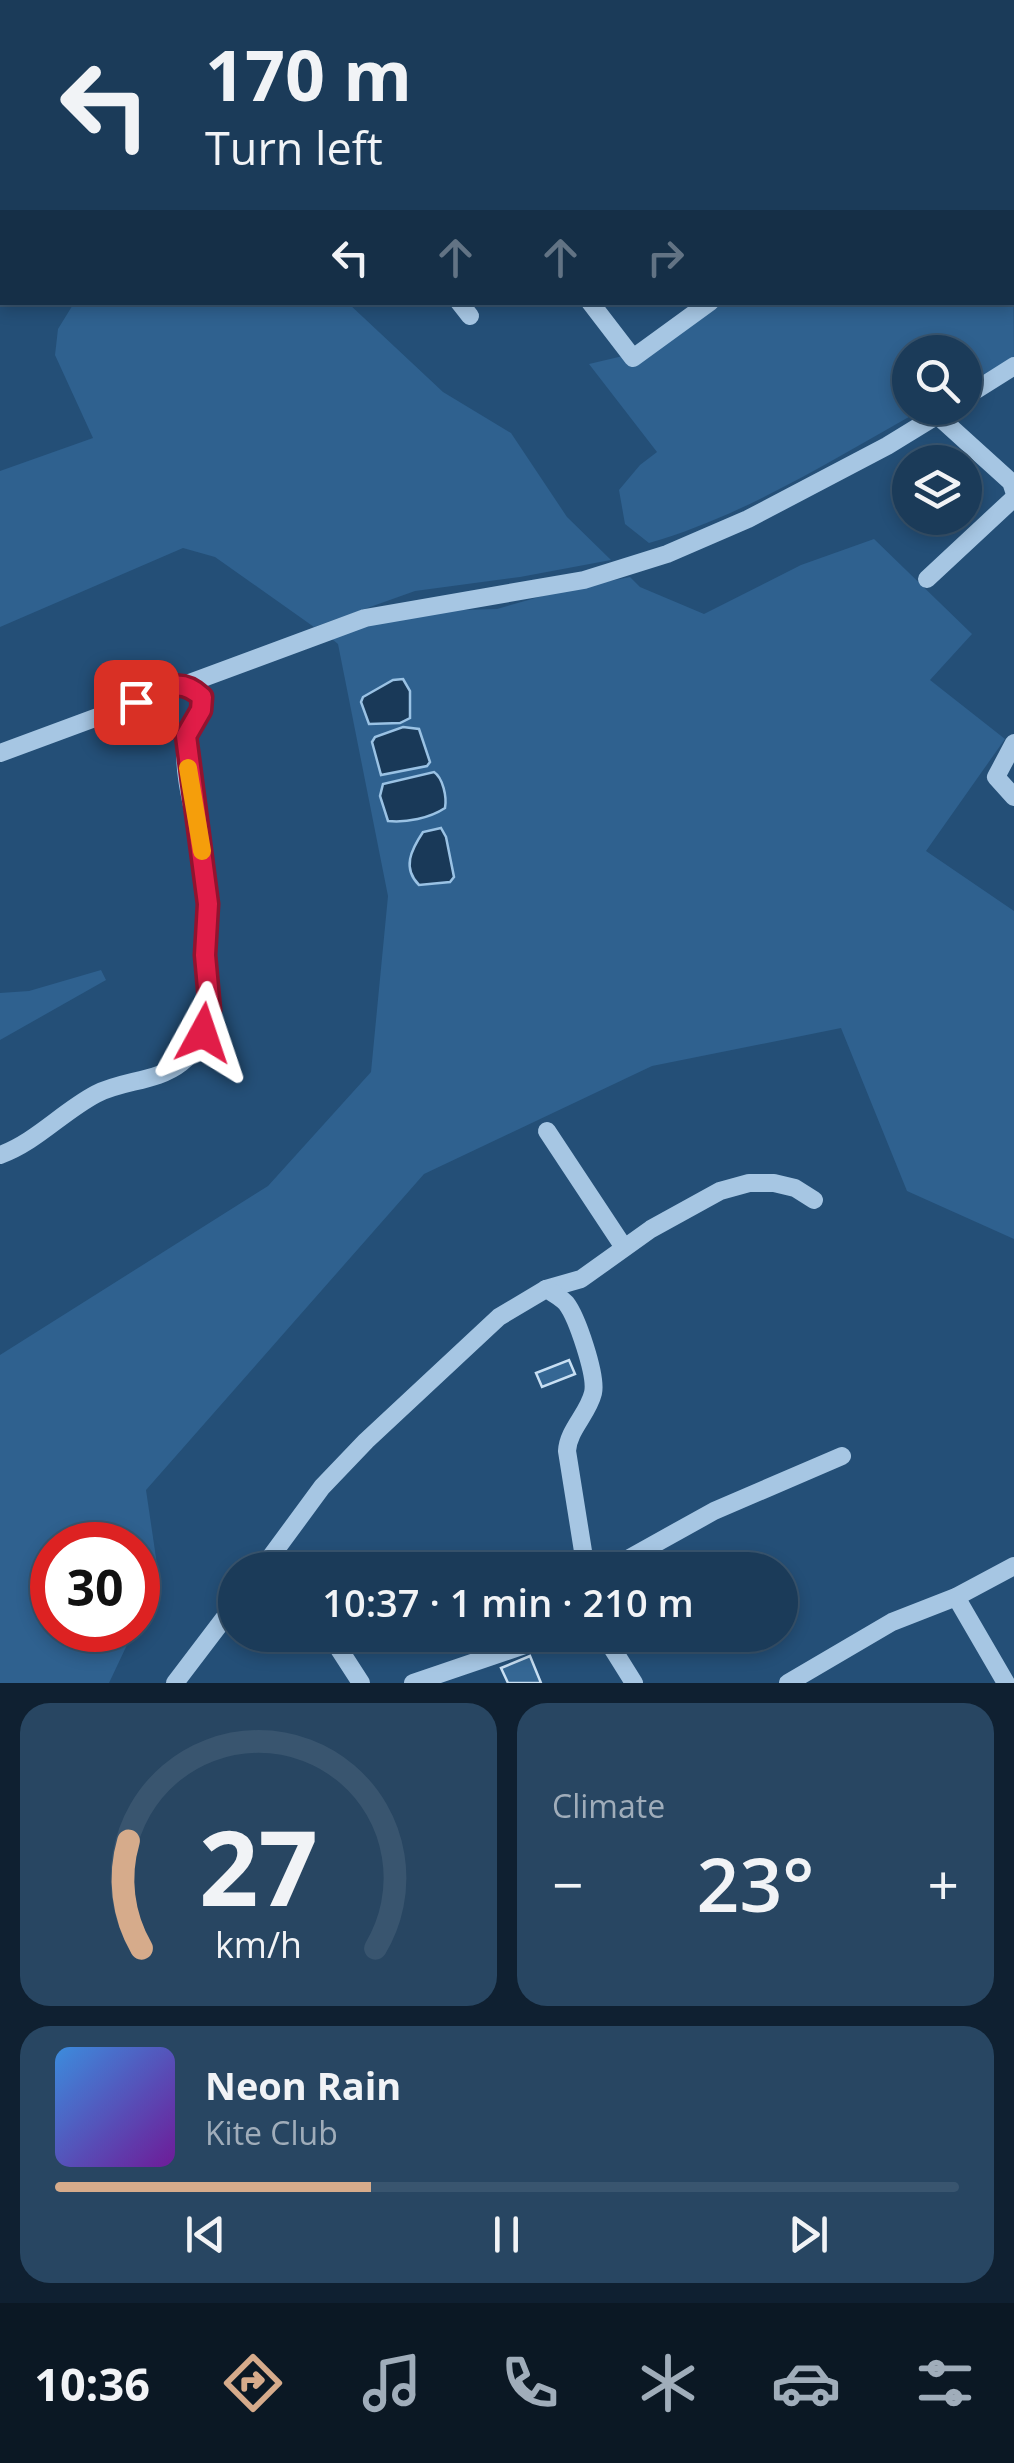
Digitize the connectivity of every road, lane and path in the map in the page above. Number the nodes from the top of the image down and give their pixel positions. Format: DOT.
graph roads {
  1 [pos="592,305"];
  2 [pos="706,305"];
  3 [pos="1014,366"];
  4 [pos="982,387"];
  5 [pos="919,425"];
  6 [pos="956,425"];
  7 [pos="1014,494"];
  8 [pos="928,578"];
  9 [pos="189,685"];
  10 [pos="1014,743"];
  11 [pos="0,752"];
  12 [pos="1014,797"];
  13 [pos="548,1131"];
  14 [pos="0,1155"];
  15 [pos="814,1200"];
  16 [pos="623,1246"];
  17 [pos="546,1289"];
  18 [pos="842,1456"];
  19 [pos="279,1552"];
  20 [pos="583,1552"];
  21 [pos="640,1552"];
  22 [pos="1014,1566"];
  23 [pos="956,1597"];
  24 [pos="218,1626"];
  25 [pos="341,1652"];
  26 [pos="504,1652"];
  27 [pos="615,1652"];
  28 [pos="175,1683"];
  29 [pos="361,1683"];
  30 [pos="413,1683"];
  31 [pos="634,1683"];
  32 [pos="788,1683"];
  33 [pos="1006,1683"];
  1 -- 2 [label="street"];
  3 -- 4 [label="street"];
  5 -- 9 [label="street"];
  6 -- 7 [label="street"];
  7 -- 8 [label="street"];
  9 -- 11 [label="street"];
  9 -- 14 [label="street"];
  10 -- 12 [label="street"];
  13 -- 16 [label="street"];
  15 -- 16 [label="street"];
  16 -- 17 [label="street"];
  17 -- 19 [label="street"];
  17 -- 20 [label="street"];
  18 -- 21 [label="street"];
  22 -- 23 [label="street"];
  23 -- 32 [label="street"];
  23 -- 33 [label="street"];
  24 -- 28 [label="street"];
  25 -- 29 [label="street"];
  26 -- 30 [label="street"];
  27 -- 31 [label="street"];
}
